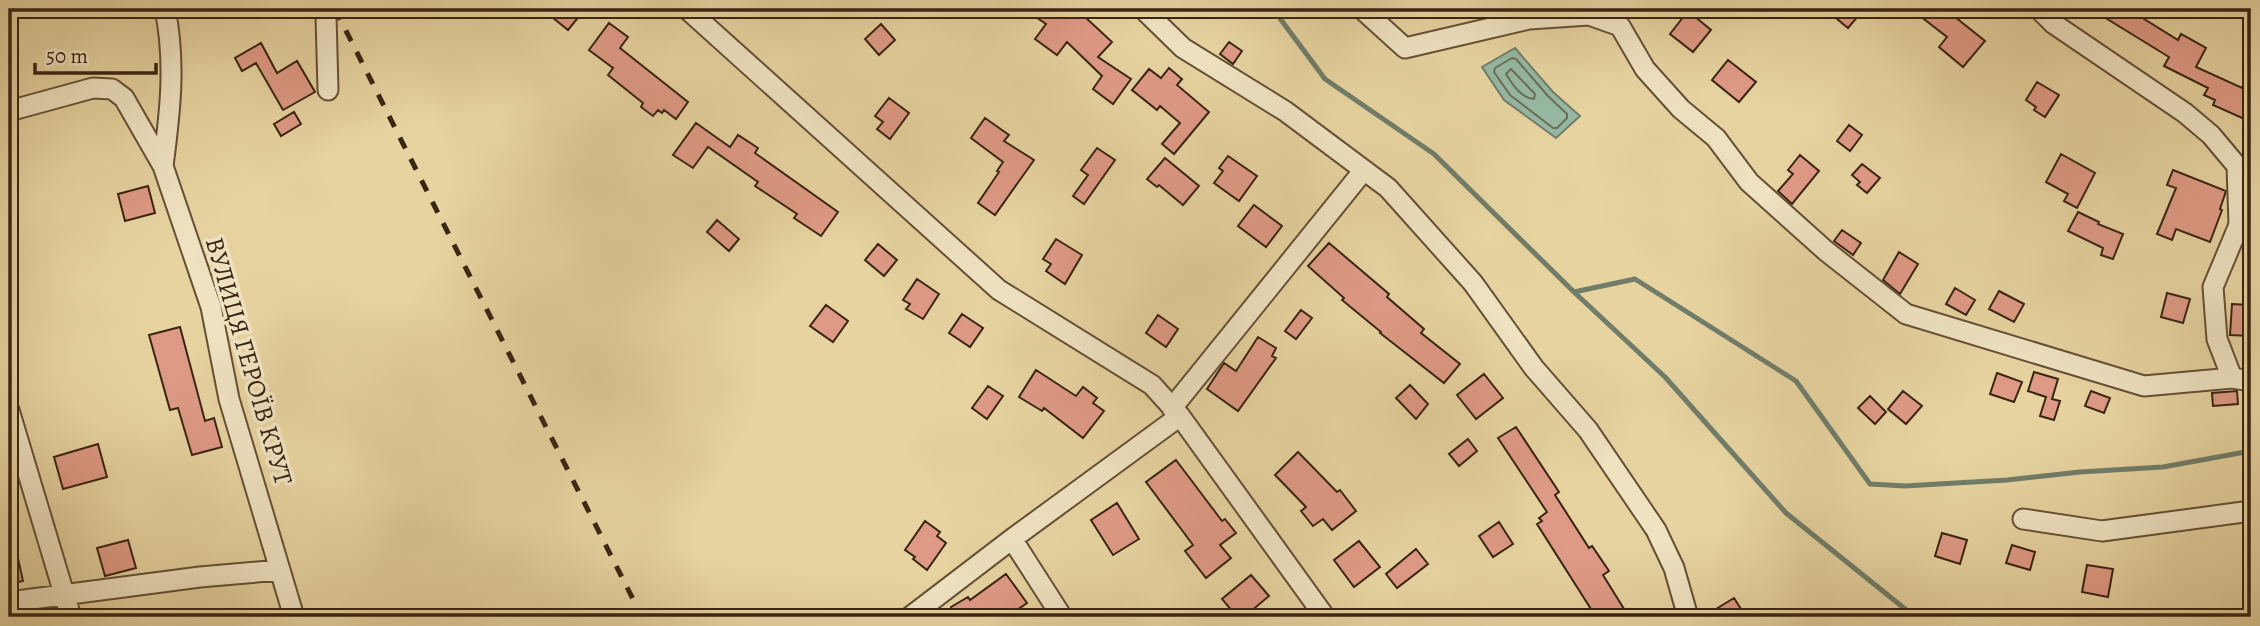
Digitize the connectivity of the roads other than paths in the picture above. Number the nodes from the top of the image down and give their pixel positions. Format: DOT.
graph roads {
  1 [pos="166,9"];
  2 [pos="323,9"];
  3 [pos="687,9"];
  4 [pos="1143,9"];
  5 [pos="1362,9"];
  6 [pos="2039,9"];
  7 [pos="1556,13"];
  8 [pos="328,90"];
  9 [pos="9,111"];
  10 [pos="163,166"];
  11 [pos="1364,170"];
  12 [pos="2242,380"];
  13 [pos="9,410"];
  14 [pos="1176,412"];
  15 [pos="2251,511"];
  16 [pos="2023,519"];
  17 [pos="1012,539"];
  18 [pos="279,570"];
  19 [pos="64,595"];
  20 [pos="9,602"];
  21 [pos="71,617"];
  22 [pos="294,617"];
  23 [pos="910,617"];
  24 [pos="1062,617"];
  25 [pos="1325,617"];
  26 [pos="1688,617"];
  1 -- 10 [label="street"];
  2 -- 8 [label="street"];
  3 -- 14 [label="street"];
  4 -- 11 [label="street"];
  5 -- 7 [label="street"];
  6 -- 12 [label="street"];
  7 -- 12 [label="street"];
  9 -- 10 [label="street, ВУЛИЦЯ ГЕРОЇВ КРУТ"];
  10 -- 18 [label="street, ВУЛИЦЯ ГЕРОЇВ КРУТ"];
  11 -- 14 [label="street"];
  11 -- 26 [label="street"];
  13 -- 19 [label="street"];
  14 -- 17 [label="street"];
  14 -- 25 [label="street"];
  15 -- 16 [label="street"];
  17 -- 23 [label="street"];
  17 -- 24 [label="street"];
  18 -- 19 [label="street"];
  18 -- 22 [label="street, ВУЛИЦЯ ГЕРОЇВ КРУТ"];
  19 -- 20 [label="street"];
  19 -- 21 [label="street"];
}
